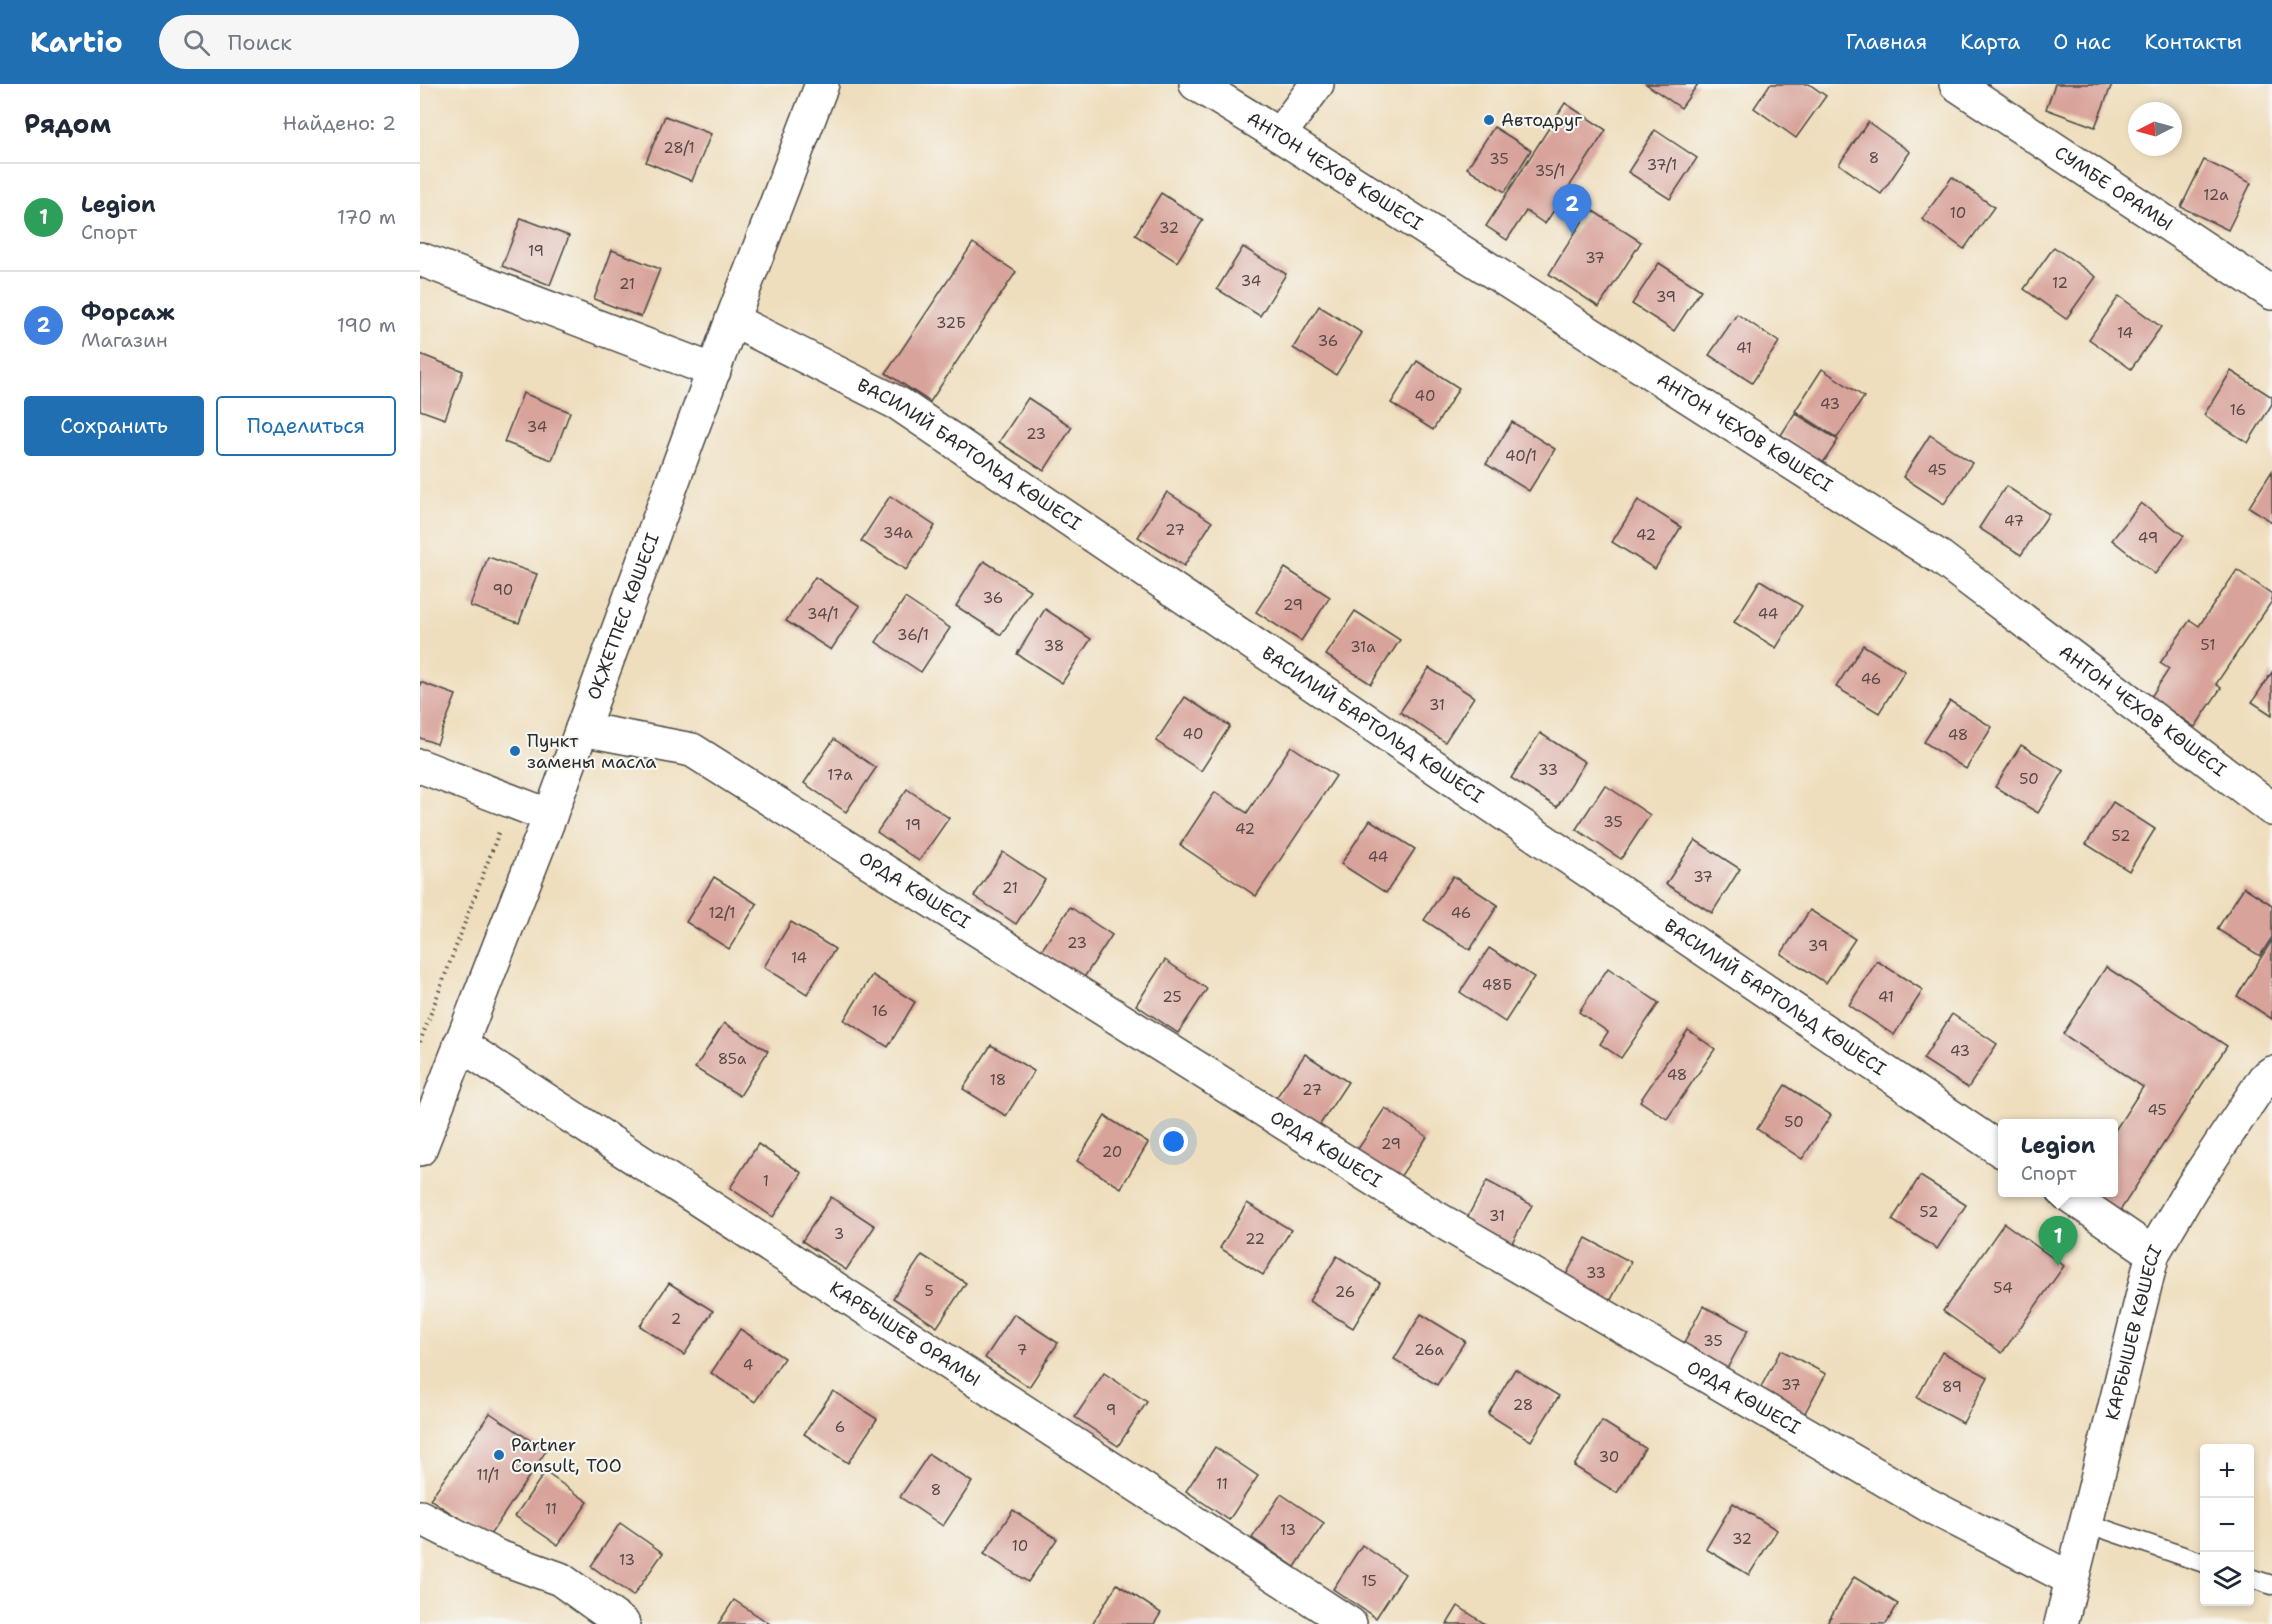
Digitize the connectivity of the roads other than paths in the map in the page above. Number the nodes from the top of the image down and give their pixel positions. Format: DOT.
graph roads {
  1 [pos="822,84"];
  2 [pos="1196,84"];
  3 [pos="1317,84"];
  4 [pos="1972,89"];
  5 [pos="1279,135"];
  6 [pos="420,259"];
  7 [pos="2272,293"];
  8 [pos="732,320"];
  9 [pos="714,371"];
  10 [pos="582,729"];
  11 [pos="420,766"];
  12 [pos="2272,809"];
  13 [pos="550,816"];
  14 [pos="460,1044"];
  15 [pos="2272,1073"];
  16 [pos="1998,1148"];
  17 [pos="420,1149"];
  18 [pos="2071,1197"];
  19 [pos="2153,1253"];
  20 [pos="420,1517"];
  21 [pos="2086,1523"];
  22 [pos="2200,1561"];
  23 [pos="2254,1579"];
  24 [pos="2071,1580"];
  25 [pos="2272,1585"];
  26 [pos="623,1624"];
  27 [pos="1350,1624"];
  28 [pos="2061,1624"];
  1 -- 8 [label="street, ОҚЖЕТПЕС КӨШЕСІ"];
  2 -- 5 [label="street, АНТОН ЧЕХОВ КӨШЕСІ"];
  3 -- 5 [label="street"];
  4 -- 7 [label="street, СУМБЕ ОРАМЫ"];
  5 -- 12 [label="street, АНТОН ЧЕХОВ КӨШЕСІ"];
  6 -- 9 [label="street"];
  8 -- 9 [label="street, ОҚЖЕТПЕС КӨШЕСІ"];
  8 -- 16 [label="street, ВАСИЛИЙ БАРТОЛЬД КӨШЕСІ"];
  9 -- 10 [label="street, ОҚЖЕТПЕС КӨШЕСІ"];
  10 -- 13 [label="street, ОҚЖЕТПЕС КӨШЕСІ"];
  10 -- 24 [label="street, ОРДА КӨШЕСІ"];
  11 -- 13 [label="street"];
  13 -- 14 [label="street, ОҚЖЕТПЕС КӨШЕСІ"];
  14 -- 17 [label="street, ОҚЖЕТПЕС КӨШЕСІ"];
  14 -- 27 [label="street, КАРБЫШЕВ ОРАМЫ"];
  15 -- 19 [label="street, КАРБЫШЕВ КӨШЕСІ"];
  18 -- 19 [label="street"];
  19 -- 21 [label="street, КАРБЫШЕВ КӨШЕСІ"];
  20 -- 26 [label="street"];
  21 -- 22 [label="lane"];
  21 -- 24 [label="street, КАРБЫШЕВ КӨШЕСІ"];
  23 -- 25 [label="lane"];
  24 -- 28 [label="street, КАРБЫШЕВ КӨШЕСІ"];
}
